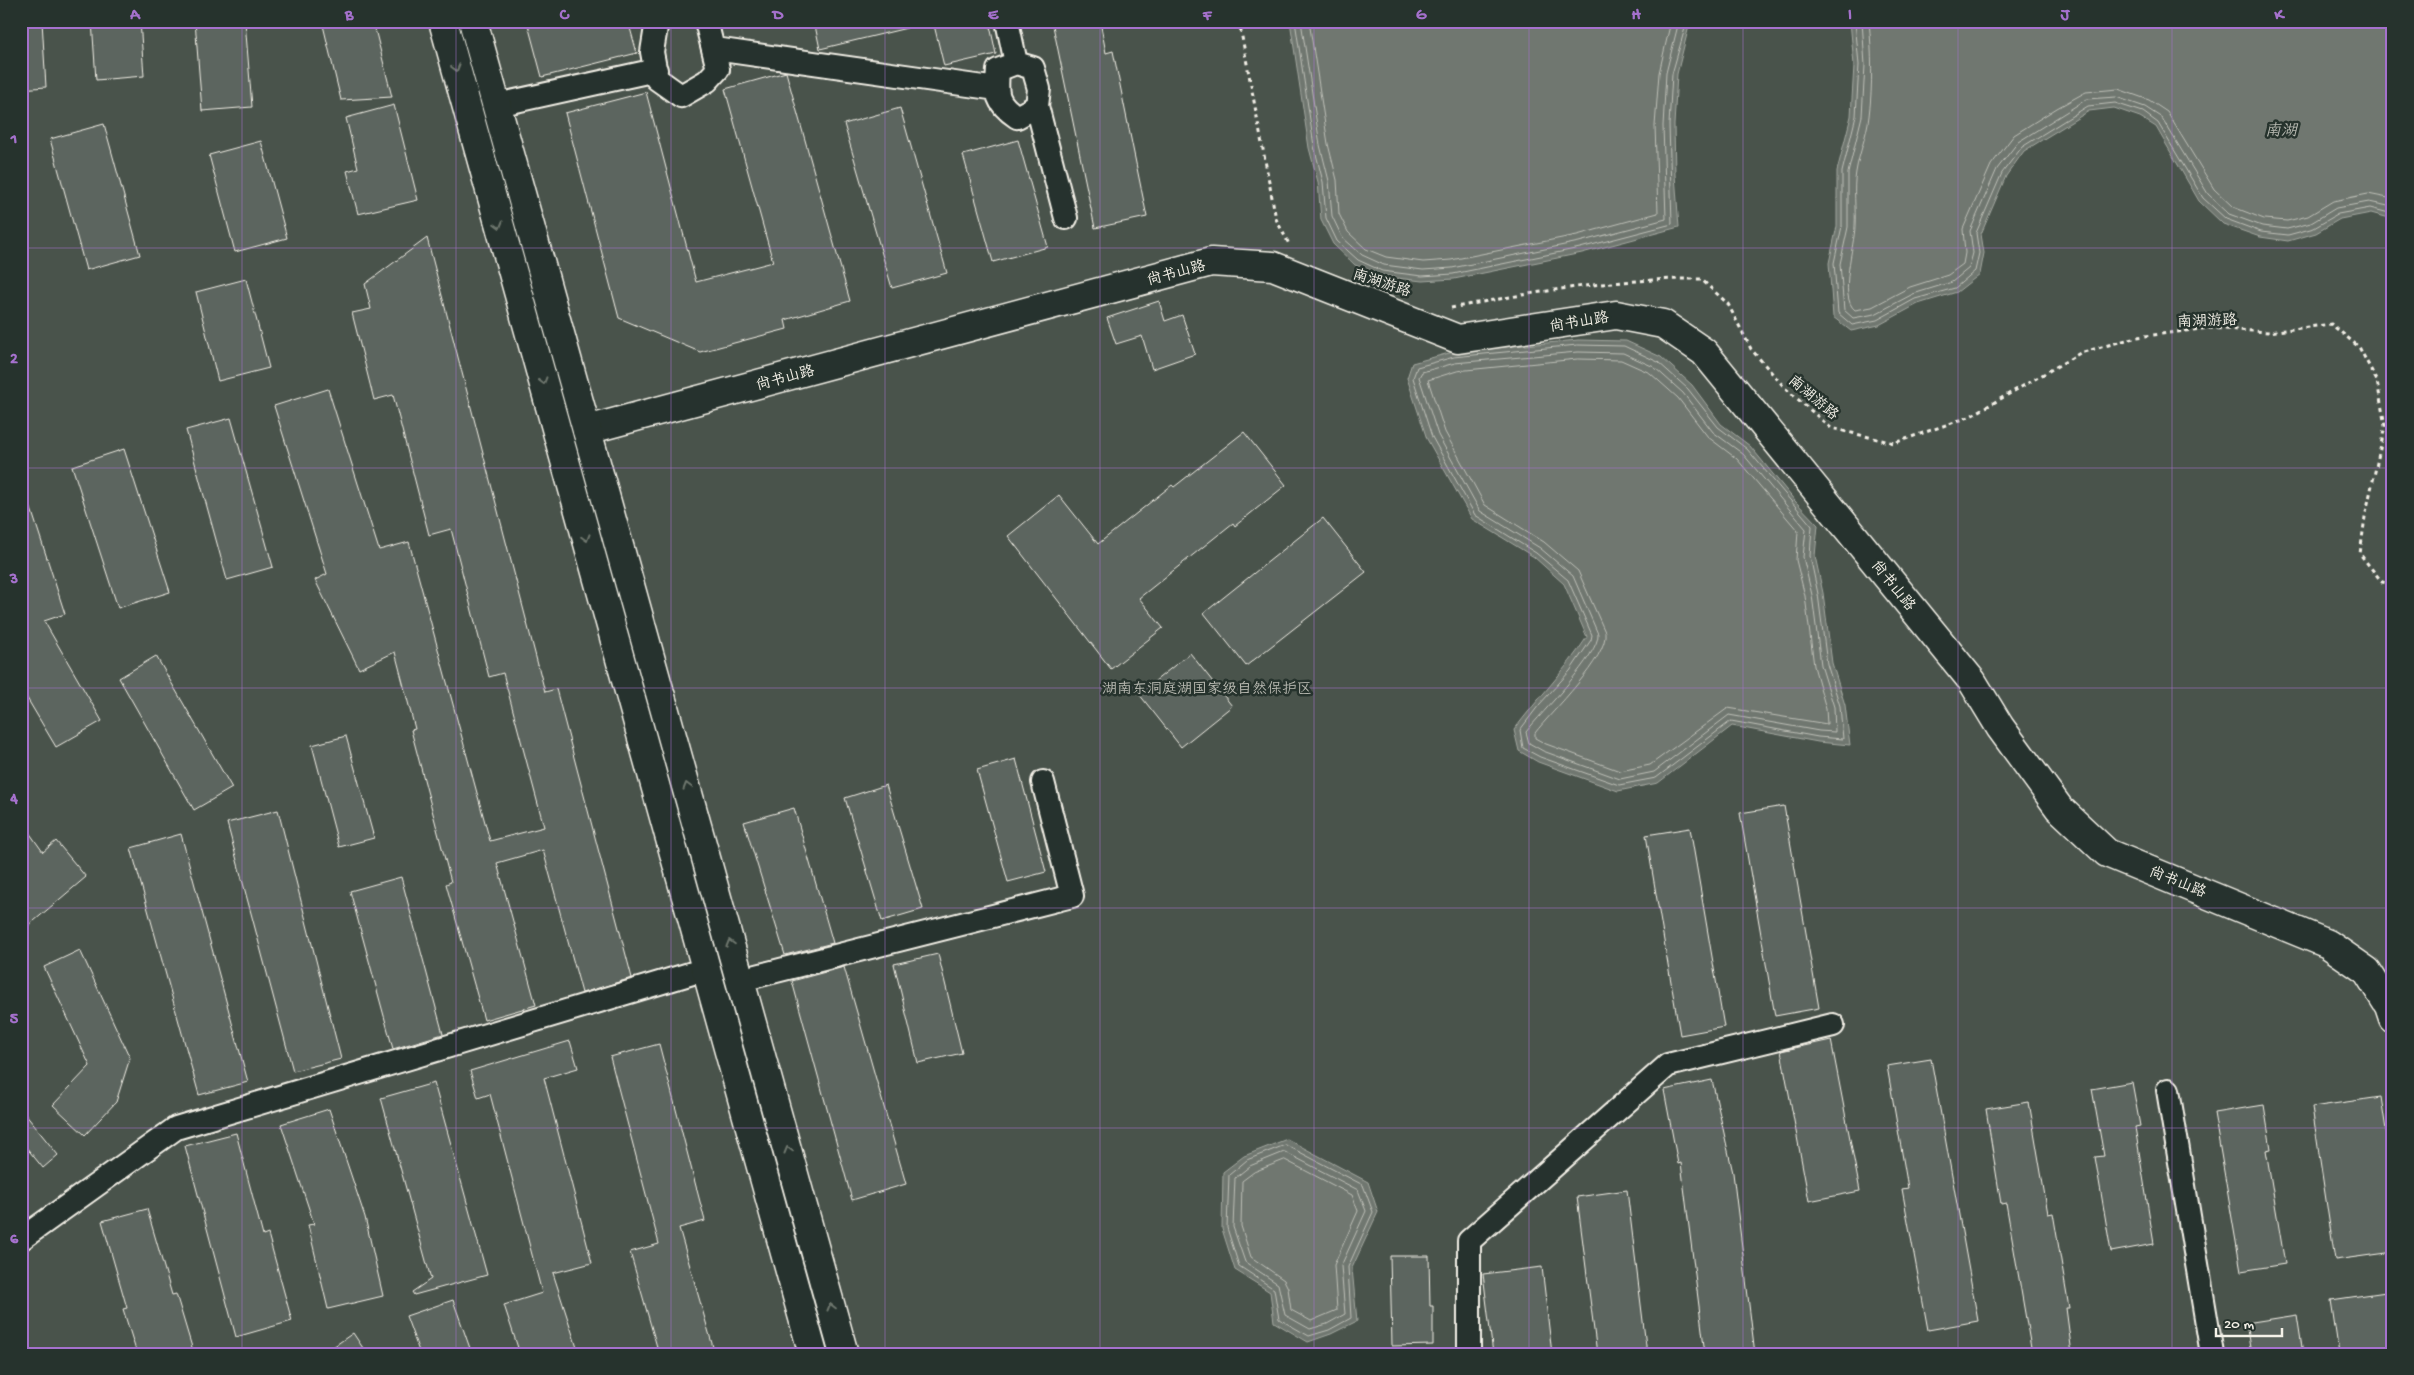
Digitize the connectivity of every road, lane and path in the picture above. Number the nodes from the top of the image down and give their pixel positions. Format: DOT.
graph roads {
  1 [pos="442,21"];
  2 [pos="473,21"];
  3 [pos="706,21"];
  4 [pos="1007,21"];
  5 [pos="1239,21"];
  6 [pos="660,22"];
  7 [pos="715,48"];
  8 [pos="1016,63"];
  9 [pos="656,70"];
  10 [pos="997,89"];
  11 [pos="497,105"];
  12 [pos="1037,106"];
  13 [pos="1066,218"];
  14 [pos="1292,249"];
  15 [pos="1446,309"];
  16 [pos="587,430"];
  17 [pos="2393,584"];
  18 [pos="1043,782"];
  19 [pos="706,969"];
  20 [pos="741,980"];
  21 [pos="2393,1018"];
  22 [pos="1833,1025"];
  23 [pos="2168,1090"];
  24 [pos="21,1239"];
  25 [pos="813,1354"];
  26 [pos="844,1354"];
  27 [pos="1469,1354"];
  28 [pos="2212,1354"];
  1 -- 19 [label="main road, one-way"];
  2 -- 11 [label="main road"];
  3 -- 7 [label="street"];
  4 -- 8 [label="street"];
  5 -- 14 [label="path"];
  6 -- 9 [label="street"];
  7 -- 9 [label="street"];
  7 -- 10 [label="street"];
  8 -- 10 [label="street"];
  8 -- 12 [label="street"];
  9 -- 11 [label="street"];
  10 -- 12 [label="street"];
  11 -- 16 [label="main road"];
  12 -- 13 [label="street"];
  15 -- 17 [label="path, 南湖游路"];
  20 -- 16 [label="main road, one-way"];
  16 -- 21 [label="main road, 尚书山路"];
  18 -- 20 [label="street"];
  19 -- 24 [label="street"];
  19 -- 25 [label="main road"];
  26 -- 20 [label="main road, one-way"];
  22 -- 27 [label="street"];
  23 -- 28 [label="street"];
}
